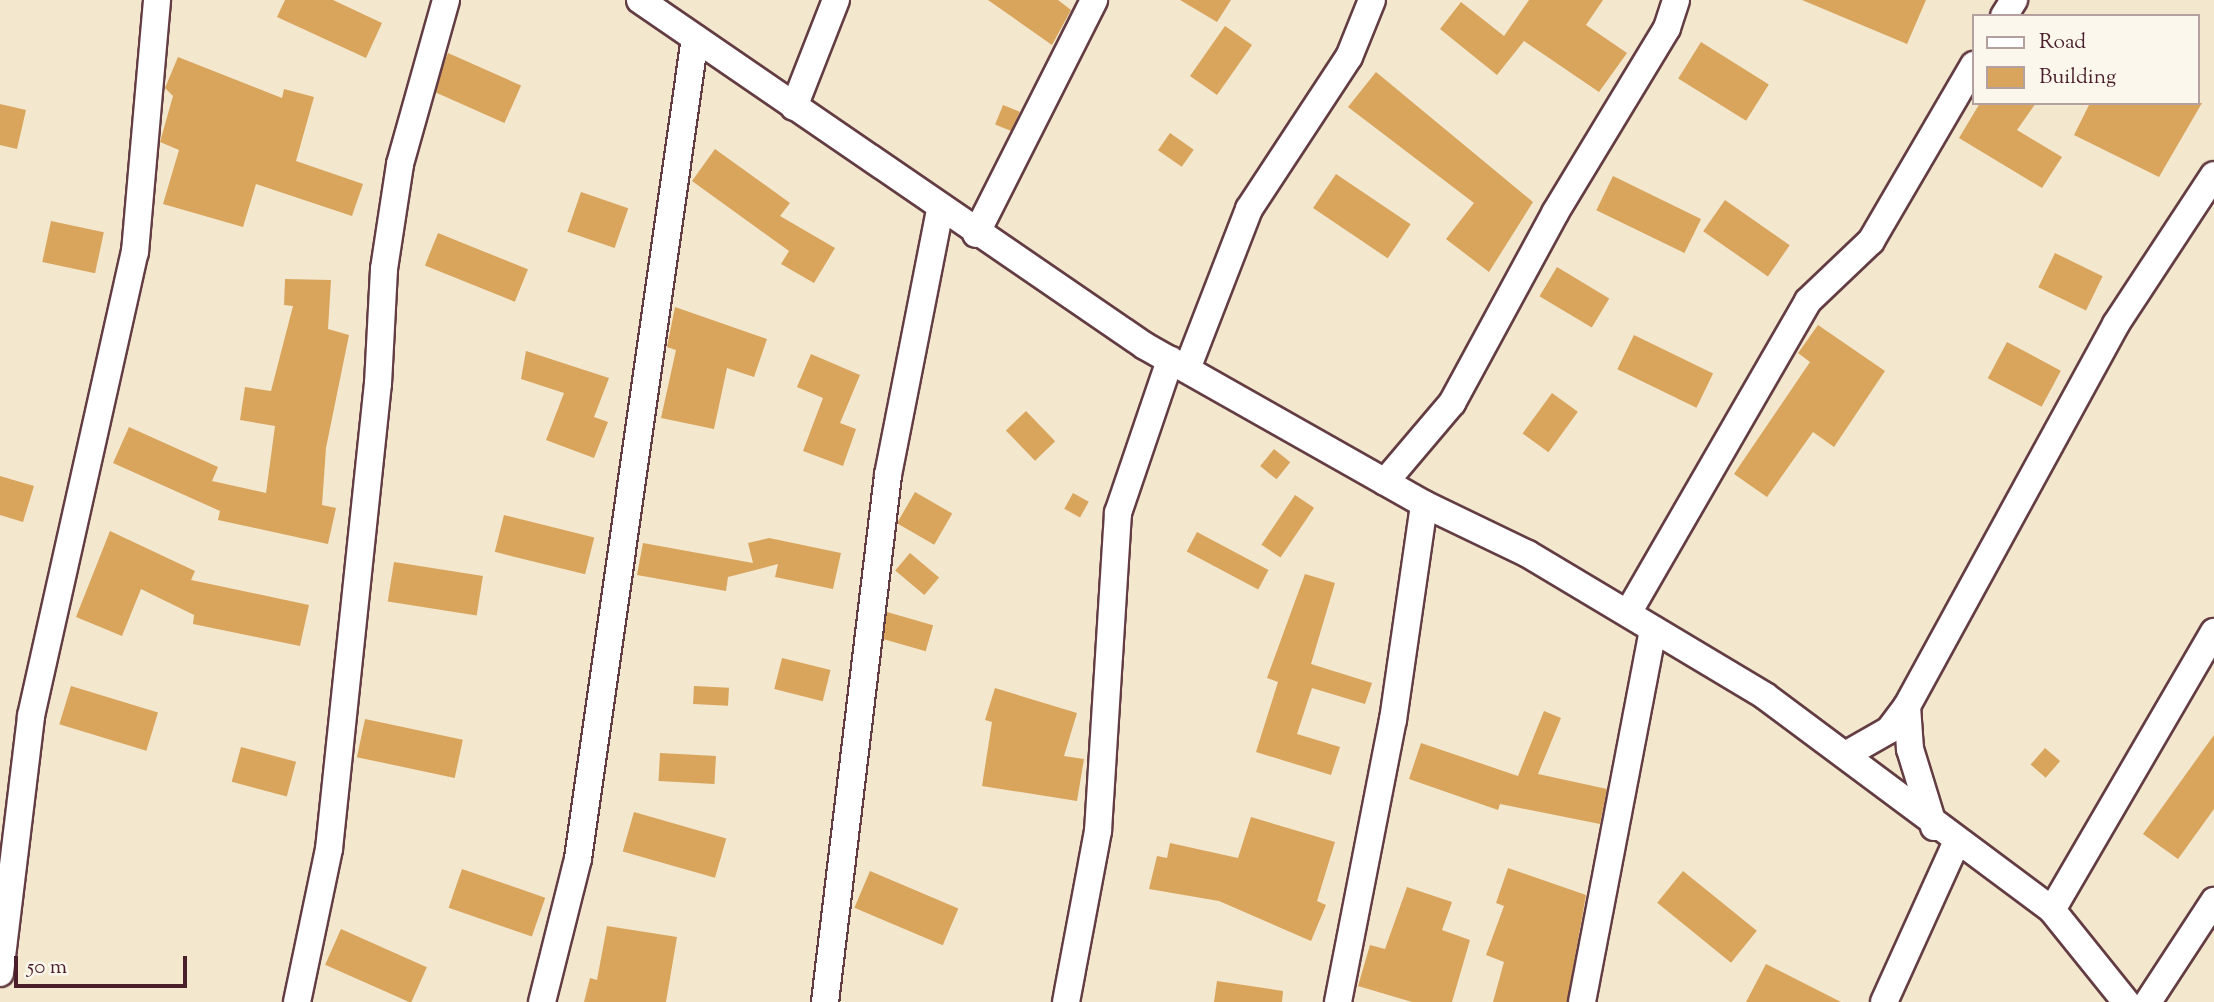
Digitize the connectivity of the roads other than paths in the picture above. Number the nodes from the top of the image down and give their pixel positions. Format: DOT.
graph roads {
  1 [pos="157,0"];
  2 [pos="446,0"];
  3 [pos="640,0"];
  4 [pos="836,0"];
  5 [pos="1094,0"];
  6 [pos="1372,0"];
  7 [pos="1676,0"];
  8 [pos="695,38"];
  9 [pos="1972,68"];
  10 [pos="794,107"];
  11 [pos="2214,175"];
  12 [pos="940,209"];
  13 [pos="976,233"];
  14 [pos="1178,364"];
  15 [pos="1385,482"];
  16 [pos="1424,504"];
  17 [pos="1628,613"];
  18 [pos="1653,629"];
  19 [pos="2214,632"];
  20 [pos="1907,706"];
  21 [pos="1847,754"];
  22 [pos="1934,827"];
  23 [pos="1956,843"];
  24 [pos="2214,901"];
  25 [pos="2052,910"];
  26 [pos="0,973"];
  27 [pos="297,1002"];
  28 [pos="542,1002"];
  29 [pos="825,1002"];
  30 [pos="1066,1002"];
  31 [pos="1338,1002"];
  32 [pos="1582,1002"];
  33 [pos="1884,1002"];
  34 [pos="2126,1002"];
  35 [pos="2148,1002"];
  1 -- 26 [label="street"];
  2 -- 27 [label="street"];
  3 -- 8 [label="street"];
  4 -- 10 [label="street"];
  5 -- 13 [label="street"];
  6 -- 14 [label="street"];
  7 -- 15 [label="street"];
  8 -- 10 [label="street"];
  8 -- 28 [label="street"];
  9 -- 17 [label="street"];
  10 -- 12 [label="street"];
  11 -- 20 [label="street"];
  12 -- 13 [label="street"];
  12 -- 29 [label="street"];
  13 -- 14 [label="street"];
  14 -- 15 [label="street"];
  14 -- 30 [label="street"];
  15 -- 16 [label="street"];
  16 -- 17 [label="street"];
  16 -- 31 [label="street"];
  17 -- 18 [label="street"];
  18 -- 21 [label="street"];
  18 -- 32 [label="street"];
  19 -- 25 [label="street"];
  20 -- 21 [label="street"];
  20 -- 22 [label="street"];
  21 -- 22 [label="street"];
  22 -- 23 [label="street"];
  23 -- 25 [label="street"];
  23 -- 33 [label="street"];
  24 -- 35 [label="street"];
  25 -- 34 [label="street"];
}
